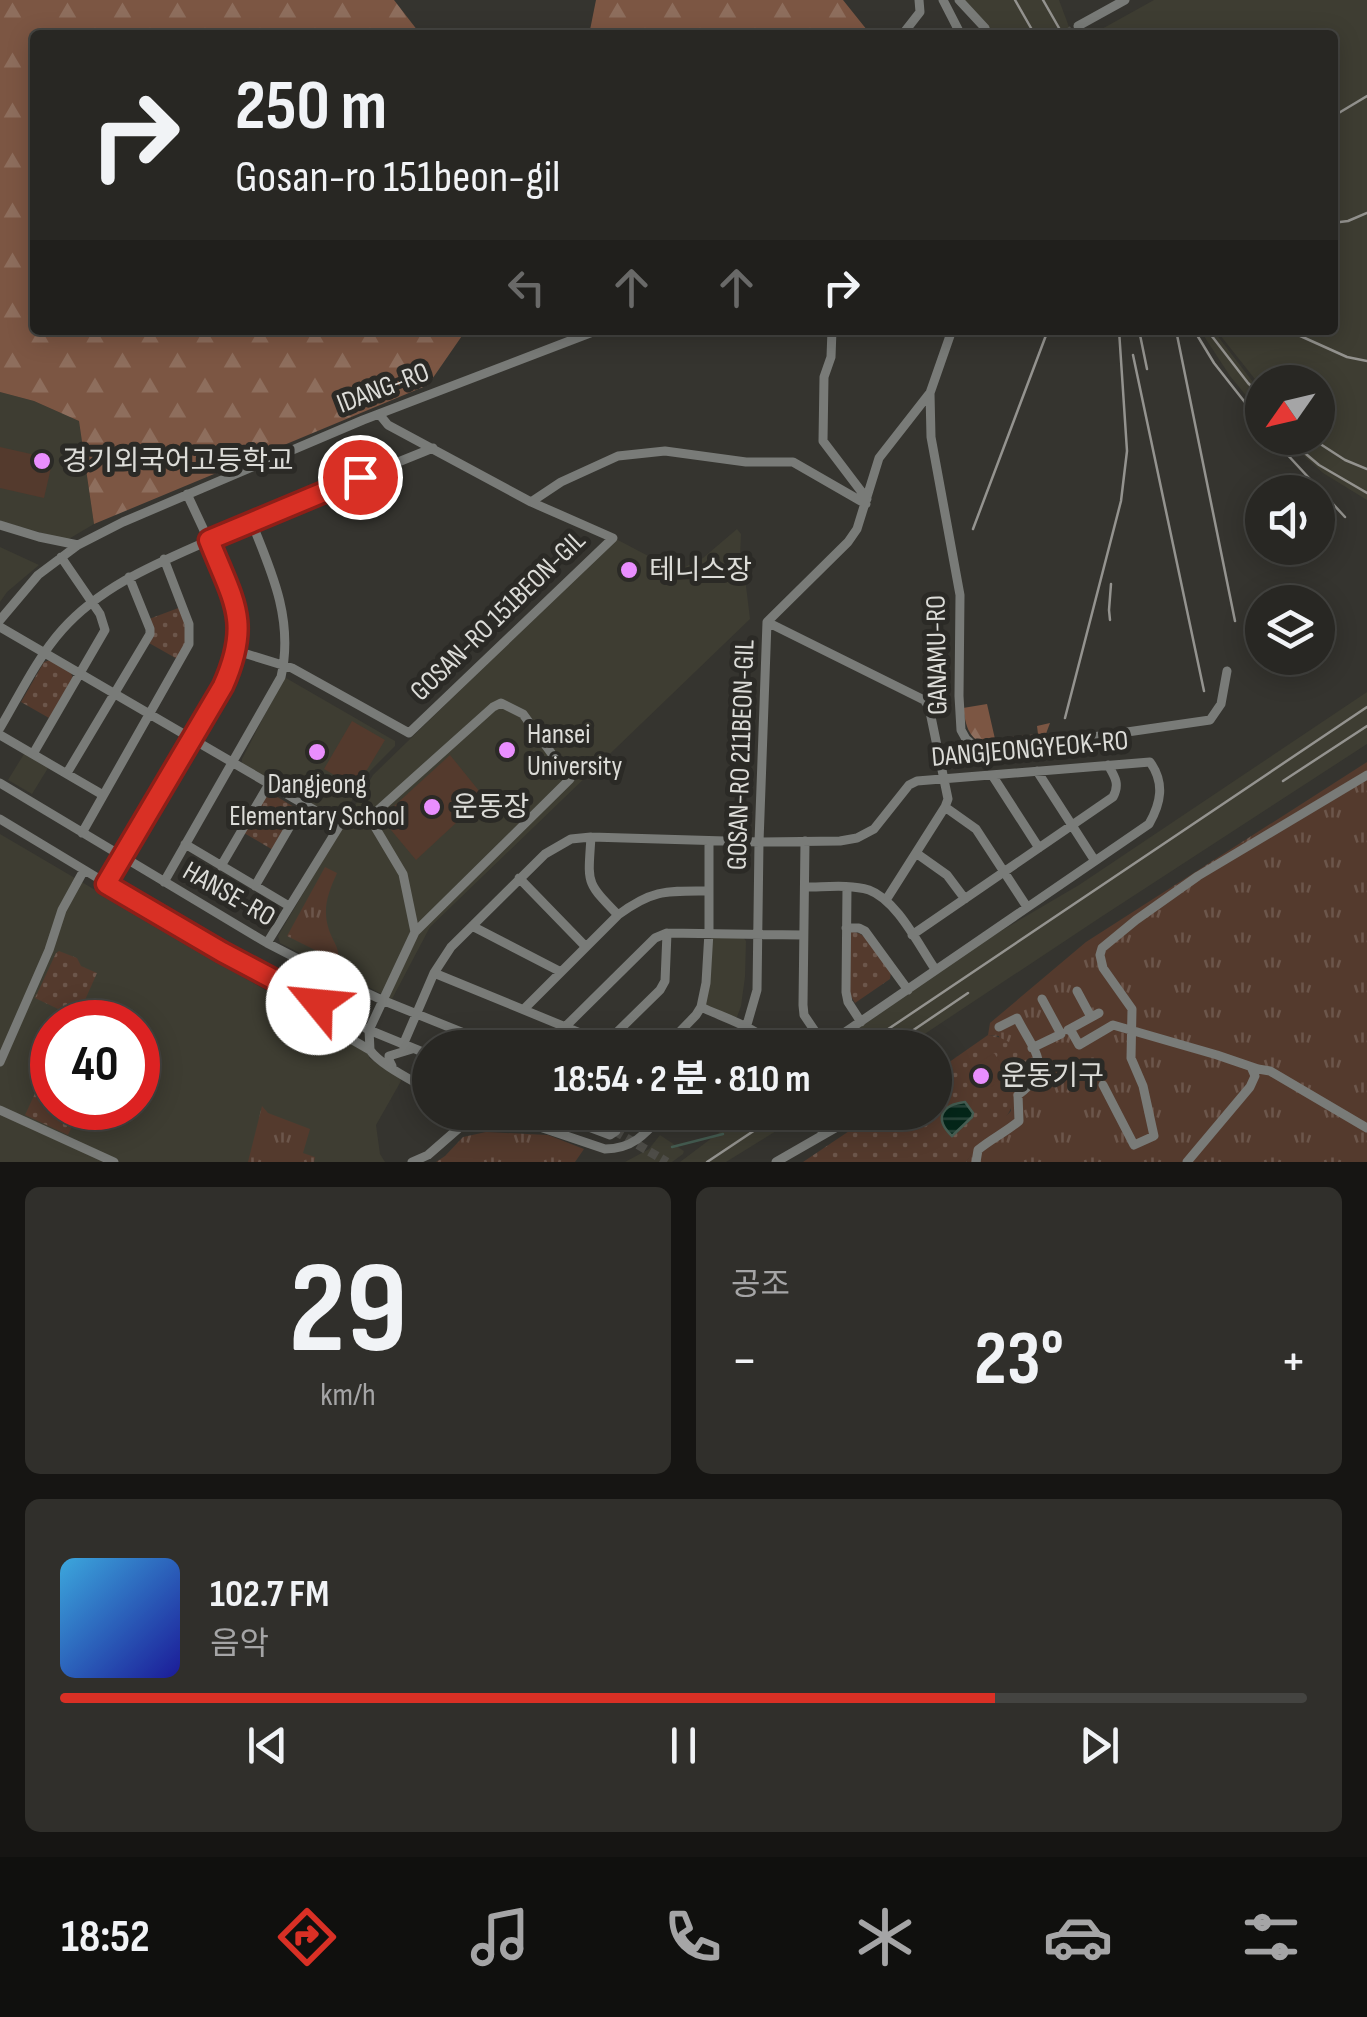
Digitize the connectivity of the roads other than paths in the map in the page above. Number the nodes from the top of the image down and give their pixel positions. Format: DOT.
graph roads {
  1 [pos="919,0"];
  2 [pos="943,0"];
  3 [pos="959,0"];
  4 [pos="1124,0"];
  5 [pos="1078,26"];
  6 [pos="906,30"];
  7 [pos="958,30"];
  8 [pos="986,30"];
  9 [pos="585,335"];
  10 [pos="832,335"];
  11 [pos="950,335"];
  12 [pos="930,393"];
  13 [pos="379,414"];
  14 [pos="433,448"];
  15 [pos="186,494"];
  16 [pos="531,502"];
  17 [pos="867,502"];
  18 [pos="251,521"];
  19 [pos="0,524"];
  20 [pos="209,540"];
  21 [pos="78,545"];
  22 [pos="61,558"];
  23 [pos="164,560"];
  24 [pos="129,577"];
  25 [pos="93,602"];
  26 [pos="768,622"];
  27 [pos="0,624"];
  28 [pos="237,651"];
  29 [pos="44,653"];
  30 [pos="284,664"];
  31 [pos="1227,671"];
  32 [pos="80,674"];
  33 [pos="114,694"];
  34 [pos="150,715"];
  35 [pos="0,732"];
  36 [pos="192,740"];
  37 [pos="33,754"];
  38 [pos="232,763"];
  39 [pos="1108,765"];
  40 [pos="1037,771"];
  41 [pos="67,774"];
  42 [pos="992,775"];
  43 [pos="1367,775"];
  44 [pos="944,778"];
  45 [pos="0,783"];
  46 [pos="269,784"];
  47 [pos="103,794"];
  48 [pos="303,804"];
  49 [pos="945,807"];
  50 [pos="0,819"];
  51 [pos="1072,826"];
  52 [pos="82,833"];
  53 [pos="591,837"];
  54 [pos="709,841"];
  55 [pos="805,841"];
  56 [pos="759,842"];
  57 [pos="185,844"];
  58 [pos="1039,848"];
  59 [pos="916,853"];
  60 [pos="122,857"];
  61 [pos="1095,861"];
  62 [pos="221,866"];
  63 [pos="84,870"];
  64 [pos="1004,872"];
  65 [pos="519,878"];
  66 [pos="164,882"];
  67 [pos="106,884"];
  68 [pos="255,886"];
  69 [pos="806,887"];
  70 [pos="847,887"];
  71 [pos="709,891"];
  72 [pos="965,899"];
  73 [pos="886,900"];
  74 [pos="289,906"];
  75 [pos="1027,907"];
  76 [pos="618,915"];
  77 [pos="472,926"];
  78 [pos="846,928"];
  79 [pos="415,932"];
  80 [pos="710,932"];
  81 [pos="667,933"];
  82 [pos="758,933"];
  83 [pos="803,934"];
  84 [pos="912,935"];
  85 [pos="268,942"];
  86 [pos="586,947"];
  87 [pos="934,969"];
  88 [pos="561,972"];
  89 [pos="434,973"];
  90 [pos="266,976"];
  91 [pos="908,990"];
  92 [pos="1077,992"];
  93 [pos="1042,998"];
  94 [pos="382,1000"];
  95 [pos="701,1007"];
  96 [pos="524,1010"];
  97 [pos="416,1012"];
  98 [pos="861,1022"];
  99 [pos="17,1024"];
  100 [pos="565,1027"];
  101 [pos="999,1027"];
  102 [pos="746,1028"];
  103 [pos="30,1030"];
  104 [pos="369,1030"];
  105 [pos="458,1030"];
  106 [pos="564,1030"];
  107 [pos="680,1030"];
  108 [pos="750,1030"];
  109 [pos="814,1030"];
  110 [pos="849,1030"];
  111 [pos="1132,1030"];
  112 [pos="1066,1031"];
  113 [pos="408,1046"];
  114 [pos="412,1047"];
  115 [pos="1032,1048"];
  116 [pos="370,1050"];
  117 [pos="0,1062"];
  118 [pos="1250,1067"];
  119 [pos="394,1068"];
  120 [pos="412,1080"];
  121 [pos="1103,1085"];
  122 [pos="0,1110"];
  123 [pos="1367,1128"];
  124 [pos="451,1130"];
  125 [pos="549,1130"];
  126 [pos="646,1130"];
  127 [pos="824,1130"];
  128 [pos="833,1130"];
  129 [pos="820,1135"];
  130 [pos="780,1160"];
  131 [pos="114,1162"];
  132 [pos="412,1162"];
  133 [pos="976,1162"];
  134 [pos="1188,1162"];
  1 -- 6 [label="street"];
  2 -- 7 [label="street"];
  3 -- 8 [label="street"];
  4 -- 5 [label="street"];
  9 -- 13 [label="street, IDANG-RO"];
  10 -- 17 [label="street"];
  11 -- 12 [label="street, GANAMU-RO"];
  12 -- 17 [label="street, GOSAN-RO 211BEON-GIL"];
  12 -- 31 [label="street, GANAMU-RO"];
  13 -- 14 [label="street, GOSAN-RO 151BEON-GIL"];
  13 -- 15 [label="street, IDANG-RO"];
  14 -- 16 [label="street, GOSAN-RO 151BEON-GIL"];
  14 -- 18 [label="street"];
  15 -- 20 [label="street"];
  15 -- 21 [label="street, IDANG-RO"];
  16 -- 17 [label="street"];
  16 -- 30 [label="street, GOSAN-RO 151BEON-GIL"];
  17 -- 26 [label="street, GOSAN-RO 211BEON-GIL"];
  18 -- 20 [label="street"];
  18 -- 30 [label="street"];
  19 -- 21 [label="street"];
  20 -- 23 [label="street"];
  20 -- 28 [label="street"];
  21 -- 22 [label="street, IDANG-RO"];
  22 -- 25 [label="street"];
  22 -- 27 [label="street, IDANG-RO"];
  23 -- 24 [label="street"];
  23 -- 34 [label="street"];
  24 -- 25 [label="street"];
  24 -- 33 [label="street"];
  25 -- 29 [label="street"];
  25 -- 32 [label="street"];
  26 -- 44 [label="street"];
  26 -- 56 [label="street, GOSAN-RO 211BEON-GIL"];
  27 -- 29 [label="street"];
  28 -- 30 [label="street, GOSAN-RO 151BEON-GIL"];
  28 -- 36 [label="street"];
  29 -- 32 [label="street"];
  29 -- 35 [label="street"];
  30 -- 38 [label="street"];
  32 -- 33 [label="street"];
  32 -- 37 [label="street"];
  33 -- 34 [label="street"];
  33 -- 41 [label="street"];
  34 -- 36 [label="street"];
  34 -- 47 [label="street"];
  35 -- 37 [label="street"];
  36 -- 38 [label="street"];
  36 -- 60 [label="street"];
  37 -- 41 [label="street"];
  38 -- 46 [label="street"];
  38 -- 57 [label="street"];
  39 -- 40 [label="street, DANGJEONGYEOK-RO"];
  39 -- 51 [label="street"];
  39 -- 61 [label="street, DANGJEONGYEOK-RO"];
  40 -- 42 [label="street, DANGJEONGYEOK-RO"];
  40 -- 51 [label="street"];
  41 -- 47 [label="street"];
  42 -- 44 [label="street, DANGJEONGYEOK-RO"];
  42 -- 58 [label="street"];
  43 -- 111 [label="street"];
  44 -- 49 [label="street"];
  44 -- 55 [label="street, DANGJEONGYEOK-RO"];
  45 -- 52 [label="street, HANSE-RO"];
  46 -- 48 [label="street"];
  46 -- 62 [label="street"];
  47 -- 52 [label="street"];
  48 -- 68 [label="street"];
  48 -- 74 [label="street"];
  49 -- 59 [label="street"];
  49 -- 64 [label="street"];
  50 -- 63 [label="street"];
  51 -- 58 [label="street"];
  51 -- 61 [label="street"];
  52 -- 60 [label="street, HANSE-RO"];
  53 -- 54 [label="street, DANGJEONGYEOK-RO"];
  53 -- 65 [label="street"];
  53 -- 76 [label="street"];
  54 -- 56 [label="street, DANGJEONGYEOK-RO"];
  54 -- 71 [label="street"];
  55 -- 56 [label="street, DANGJEONGYEOK-RO"];
  55 -- 69 [label="street"];
  56 -- 82 [label="street, GOSAN-RO 211BEON-GIL"];
  57 -- 62 [label="street"];
  57 -- 66 [label="street"];
  58 -- 64 [label="street"];
  59 -- 72 [label="street"];
  59 -- 73 [label="street"];
  60 -- 66 [label="street, HANSE-RO"];
  60 -- 67 [label="street"];
  61 -- 75 [label="street, DANGJEONGYEOK-RO"];
  62 -- 68 [label="street"];
  63 -- 67 [label="street"];
  63 -- 99 [label="street"];
  64 -- 72 [label="street"];
  64 -- 75 [label="street"];
  65 -- 77 [label="street"];
  65 -- 86 [label="street"];
  66 -- 85 [label="street, HANSE-RO"];
  67 -- 90 [label="street"];
  68 -- 74 [label="street"];
  69 -- 70 [label="street"];
  69 -- 83 [label="street"];
  70 -- 73 [label="street"];
  70 -- 78 [label="street"];
  71 -- 76 [label="street"];
  71 -- 80 [label="street"];
  72 -- 84 [label="street"];
  73 -- 84 [label="street"];
  74 -- 85 [label="street"];
  75 -- 87 [label="street, DANGJEONGYEOK-RO"];
  76 -- 86 [label="street"];
  77 -- 88 [label="street"];
  77 -- 89 [label="street"];
  78 -- 91 [label="street"];
  78 -- 98 [label="street"];
  79 -- 79 [label="street"];
  79 -- 94 [label="street"];
  80 -- 81 [label="street"];
  80 -- 82 [label="street"];
  80 -- 95 [label="street"];
  81 -- 100 [label="street"];
  81 -- 100 [label="street"];
  82 -- 83 [label="street"];
  82 -- 102 [label="street, GOSAN-RO 211BEON-GIL"];
  83 -- 109 [label="street"];
  84 -- 87 [label="street"];
  85 -- 94 [label="street, HANSE-RO"];
  86 -- 88 [label="street"];
  87 -- 91 [label="street, DANGJEONGYEOK-RO"];
  88 -- 96 [label="street"];
  89 -- 96 [label="street"];
  89 -- 97 [label="street"];
  90 -- 104 [label="street"];
  90 -- 116 [label="street"];
  91 -- 98 [label="street, DANGJEONGYEOK-RO"];
  92 -- 112 [label="street"];
  93 -- 112 [label="street"];
  94 -- 97 [label="street, HANSE-RO"];
  94 -- 104 [label="street"];
  95 -- 102 [label="street"];
  95 -- 107 [label="street"];
  96 -- 100 [label="street"];
  97 -- 105 [label="street, HANSE-RO"];
  97 -- 113 [label="street"];
  98 -- 110 [label="street, DANGJEONGYEOK-RO"];
  99 -- 103 [label="street"];
  99 -- 117 [label="street"];
  100 -- 106 [label="street"];
  101 -- 115 [label="street"];
  102 -- 108 [label="street"];
  104 -- 113 [label="street"];
  104 -- 116 [label="street"];
  111 -- 112 [label="street"];
  111 -- 118 [label="street"];
  111 -- 121 [label="street"];
  112 -- 115 [label="street"];
  113 -- 114 [label="street"];
  113 -- 119 [label="street"];
  115 -- 133 [label="street"];
  116 -- 119 [label="street"];
  118 -- 123 [label="street"];
  118 -- 134 [label="street"];
  119 -- 120 [label="street"];
  122 -- 131 [label="street"];
  124 -- 132 [label="street"];
  125 -- 126 [label="street"];
  127 -- 129 [label="street"];
  128 -- 129 [label="street"];
  129 -- 130 [label="street"];
}
